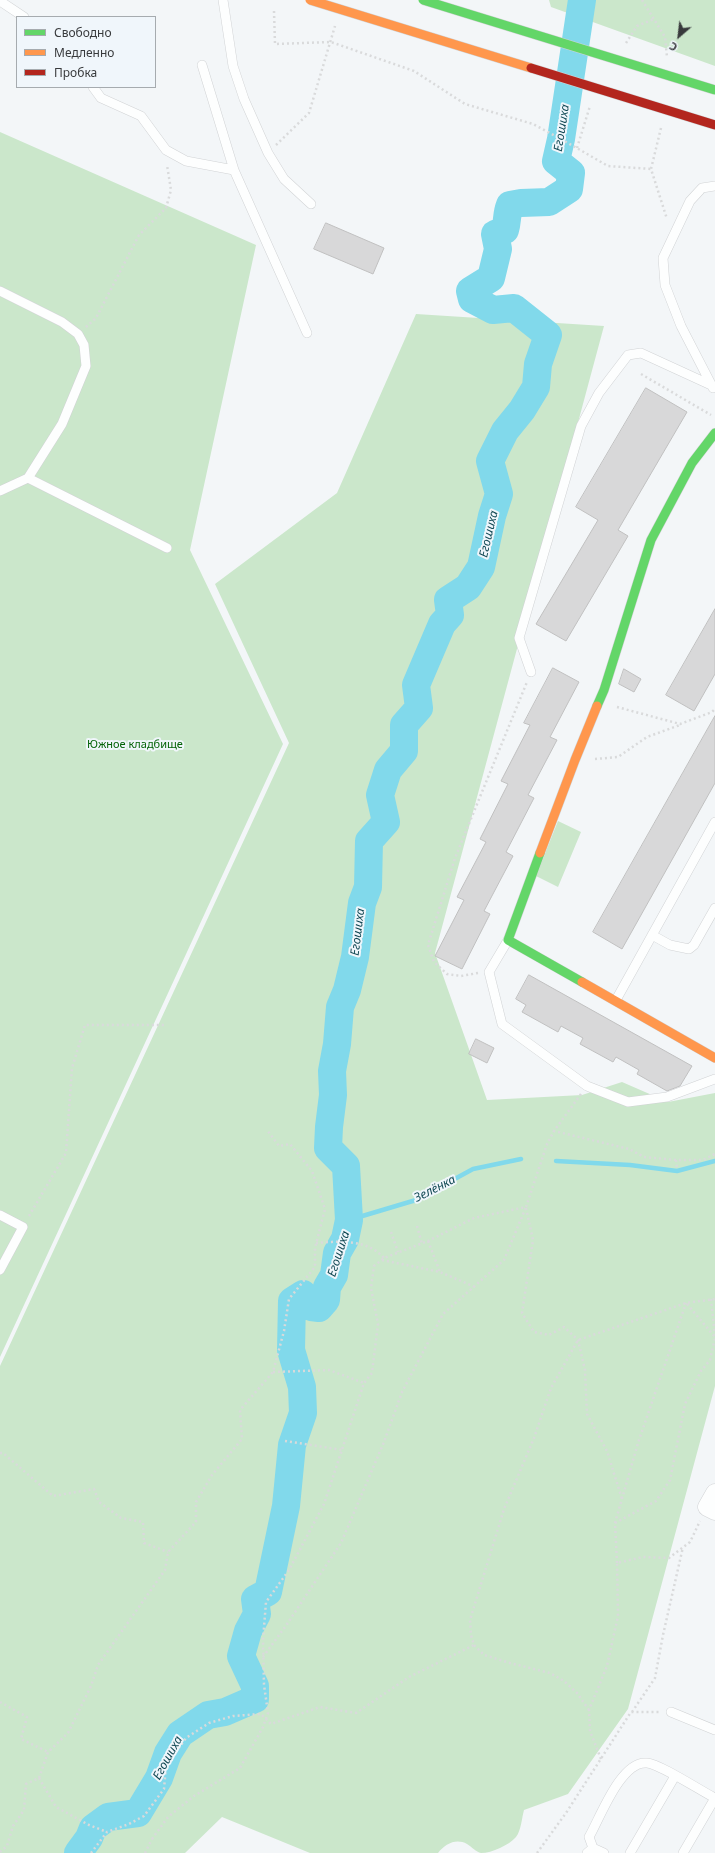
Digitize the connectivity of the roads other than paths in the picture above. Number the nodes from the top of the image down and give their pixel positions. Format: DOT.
graph roads {
  1 [pos="223,0"];
  2 [pos="310,0"];
  3 [pos="423,0"];
  4 [pos="0,1"];
  5 [pos="22,16"];
  6 [pos="202,65"];
  7 [pos="94,88"];
  8 [pos="715,90"];
  9 [pos="715,125"];
  10 [pos="234,170"];
  11 [pos="715,186"];
  12 [pos="311,204"];
  13 [pos="0,292"];
  14 [pos="307,333"];
  15 [pos="714,388"];
  16 [pos="715,433"];
  17 [pos="28,478"];
  18 [pos="0,491"];
  19 [pos="168,548"];
  20 [pos="531,672"];
  21 [pos="715,822"];
  22 [pos="715,908"];
  23 [pos="652,935"];
  24 [pos="508,940"];
  25 [pos="616,1000"];
  26 [pos="715,1058"];
  27 [pos="715,1079"];
  28 [pos="0,1215"];
  29 [pos="0,1270"];
  30 [pos="671,1712"];
  31 [pos="715,1730"];
  32 [pos="674,1776"];
  33 [pos="715,1798"];
  34 [pos="590,1851"];
  35 [pos="604,1853"];
  36 [pos="630,1853"];
  37 [pos="683,1853"];
  1 -- 12 [label="lane"];
  2 -- 9 [label="street, bridge"];
  3 -- 8 [label="street, bridge"];
  4 -- 5 [label="lane"];
  6 -- 10 [label="lane"];
  7 -- 10 [label="lane"];
  10 -- 14 [label="lane"];
  11 -- 15 [label="lane"];
  13 -- 17 [label="lane"];
  15 -- 20 [label="lane"];
  16 -- 24 [label="street"];
  17 -- 18 [label="lane"];
  17 -- 19 [label="lane"];
  21 -- 23 [label="lane"];
  22 -- 23 [label="lane"];
  23 -- 25 [label="lane"];
  24 -- 25 [label="street"];
  24 -- 27 [label="lane"];
  25 -- 26 [label="street"];
  28 -- 29 [label="lane"];
  30 -- 31 [label="lane"];
  32 -- 33 [label="lane"];
  32 -- 34 [label="lane"];
  32 -- 36 [label="lane"];
  33 -- 37 [label="lane"];
  34 -- 35 [label="lane"];
}
